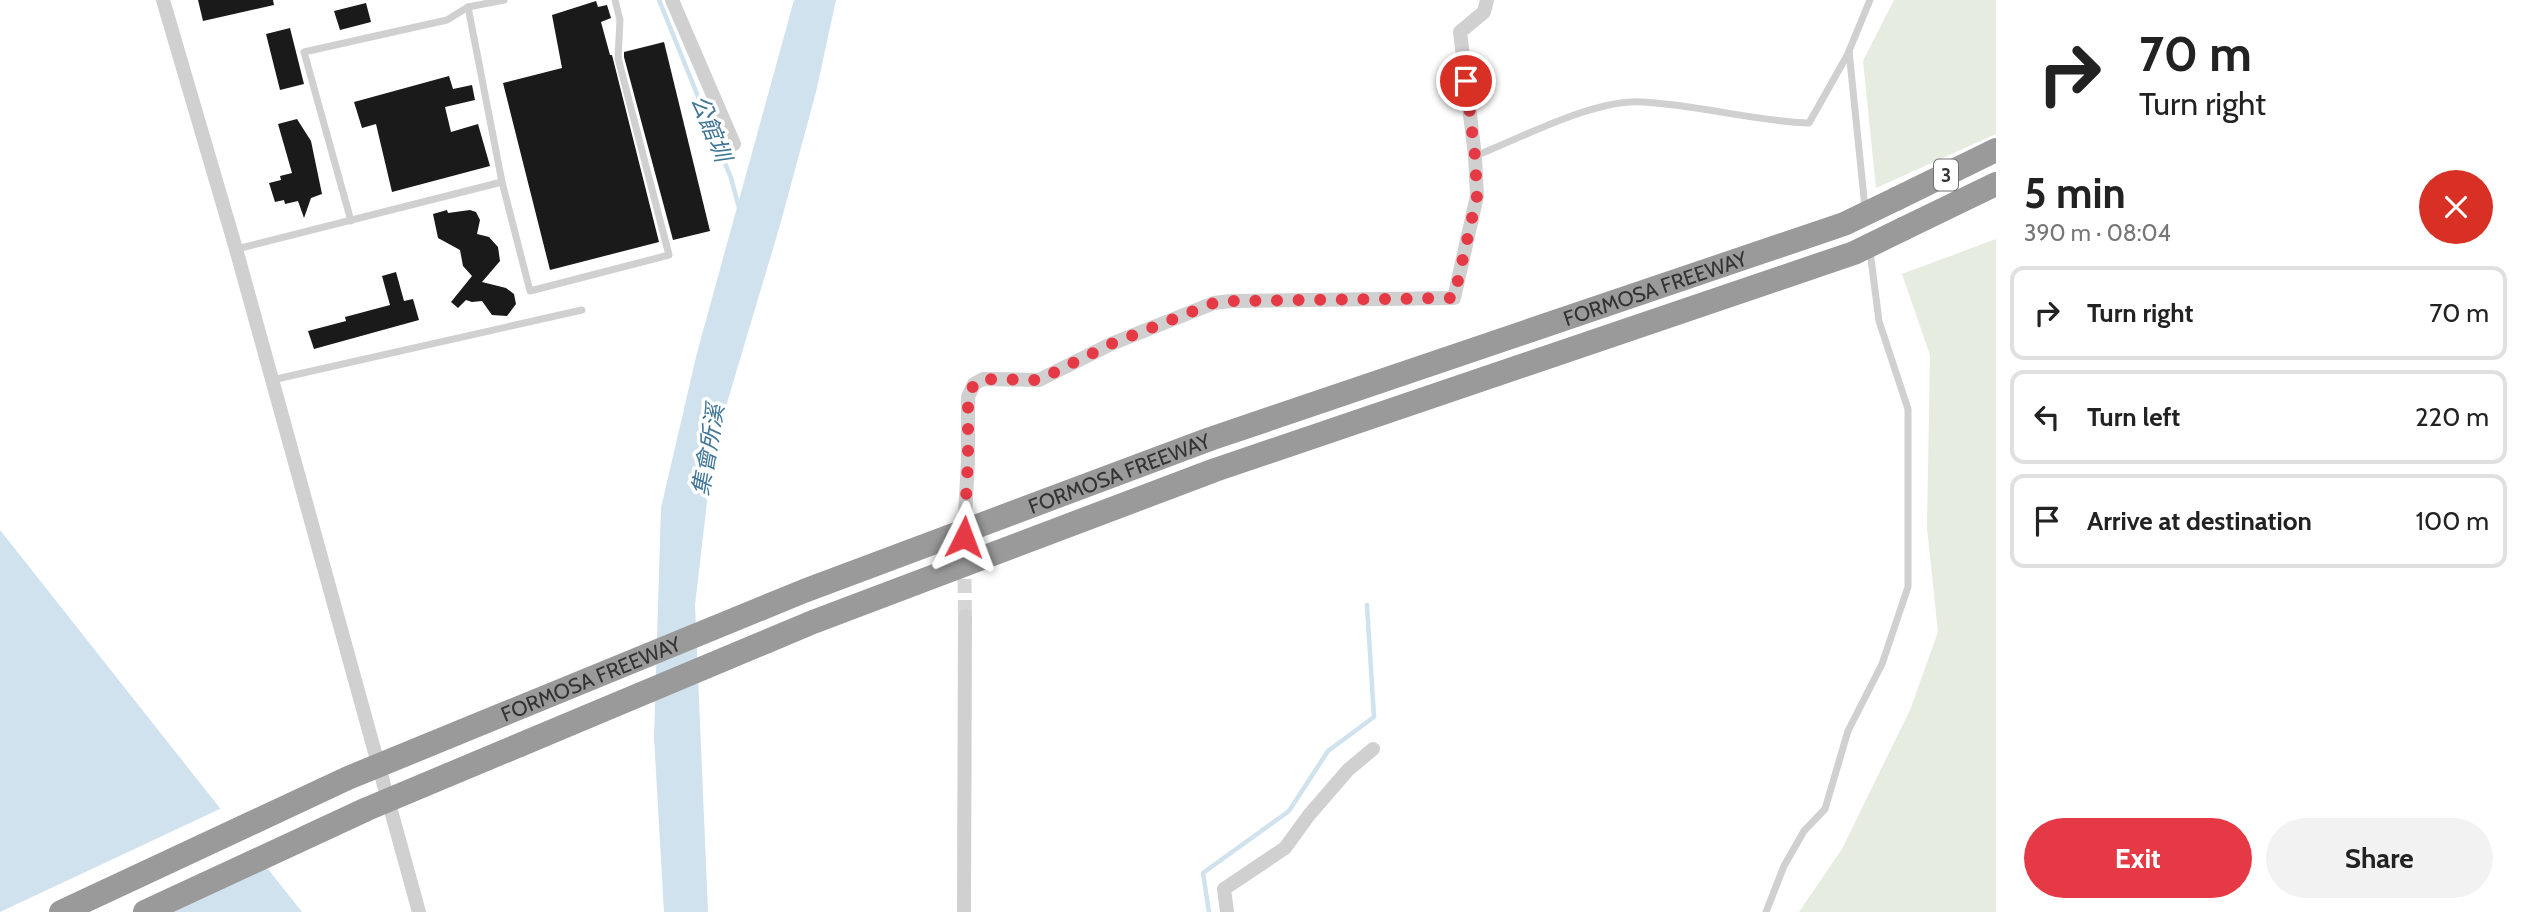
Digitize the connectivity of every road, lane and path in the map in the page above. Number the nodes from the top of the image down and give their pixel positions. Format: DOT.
graph roads {
  1 [pos="163,0"];
  2 [pos="505,0"];
  3 [pos="615,0"];
  4 [pos="672,0"];
  5 [pos="1487,0"];
  6 [pos="1870,0"];
  7 [pos="468,8"];
  8 [pos="1849,51"];
  9 [pos="734,144"];
  10 [pos="1996,150"];
  11 [pos="1475,156"];
  12 [pos="502,182"];
  13 [pos="1996,184"];
  14 [pos="351,221"];
  15 [pos="1867,225"];
  16 [pos="1869,239"];
  17 [pos="236,249"];
  18 [pos="582,310"];
  19 [pos="271,380"];
  20 [pos="964,537"];
  21 [pos="965,616"];
  22 [pos="1373,749"];
  23 [pos="61,912"];
  24 [pos="145,912"];
  25 [pos="419,912"];
  26 [pos="964,912"];
  27 [pos="1227,912"];
  28 [pos="1766,912"];
  1 -- 17 [label="street"];
  2 -- 7 [label="lane"];
  3 -- 12 [label="lane"];
  4 -- 9 [label="street"];
  5 -- 11 [label="street"];
  6 -- 8 [label="lane"];
  7 -- 12 [label="lane"];
  7 -- 14 [label="lane"];
  8 -- 11 [label="lane"];
  8 -- 15 [label="lane"];
  10 -- 23 [label="highway, FORMOSA FREEWAY / 3, bridge"];
  11 -- 20 [label="street"];
  12 -- 14 [label="lane"];
  13 -- 24 [label="highway, FORMOSA FREEWAY / 3, bridge"];
  14 -- 17 [label="lane"];
  16 -- 28 [label="lane"];
  17 -- 19 [label="street"];
  18 -- 19 [label="lane"];
  19 -- 25 [label="street"];
  21 -- 26 [label="street"];
  22 -- 27 [label="street"];
}
